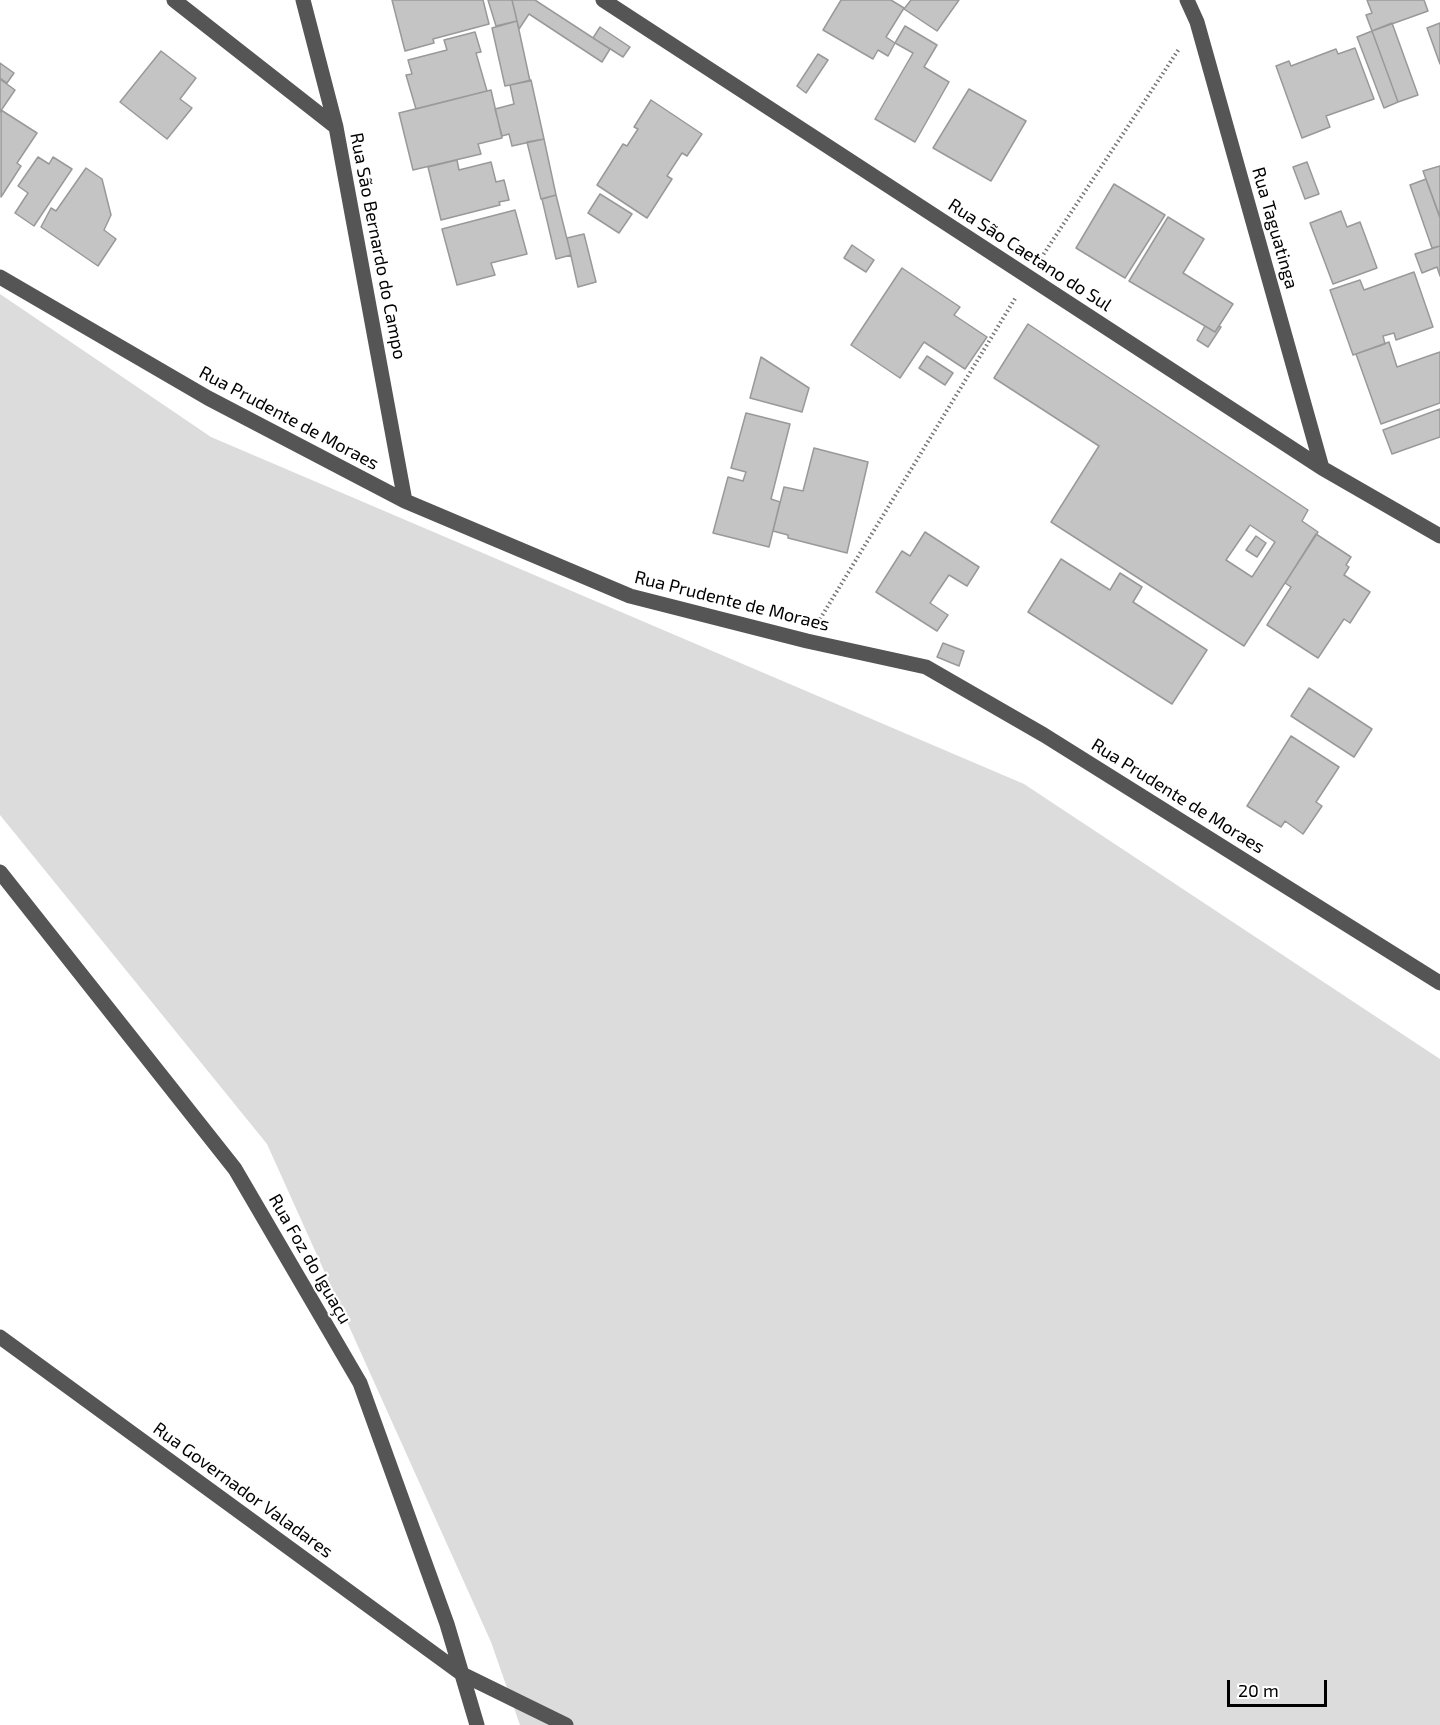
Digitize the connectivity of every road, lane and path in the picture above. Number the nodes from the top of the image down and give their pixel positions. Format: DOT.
graph roads {
  1 [pos="174,0"];
  2 [pos="603,0"];
  3 [pos="1187,0"];
  4 [pos="305,2"];
  5 [pos="1197,22"];
  6 [pos="336,127"];
  7 [pos="0,277"];
  8 [pos="1029,277"];
  9 [pos="1322,468"];
  10 [pos="405,501"];
  11 [pos="1440,536"];
  12 [pos="807,641"];
  13 [pos="0,872"];
  14 [pos="1440,983"];
  15 [pos="0,1337"];
  16 [pos="462,1674"];
  17 [pos="477,1725"];
  18 [pos="566,1725"];
  1 -- 6 [label="street"];
  2 -- 8 [label="street, Rua São Caetano do Sul"];
  3 -- 5 [label="street, Rua Taguatinga"];
  4 -- 6 [label="street, Rua São Bernardo do Campo"];
  5 -- 8 [label="path"];
  5 -- 9 [label="street, Rua Taguatinga"];
  6 -- 10 [label="street, Rua São Bernardo do Campo"];
  7 -- 10 [label="street, Rua Prudente de Moraes"];
  8 -- 9 [label="street, Rua São Caetano do Sul"];
  8 -- 12 [label="path"];
  9 -- 11 [label="street, Rua São Caetano do Sul"];
  10 -- 12 [label="street, Rua Prudente de Moraes"];
  12 -- 14 [label="street, Rua Prudente de Moraes"];
  13 -- 16 [label="street, Rua Foz do Iguaçu"];
  15 -- 16 [label="street, Rua Governador Valadares"];
  16 -- 17 [label="street, Rua Foz do Iguaçu"];
  16 -- 18 [label="street, Rua Governador Valadares"];
}
